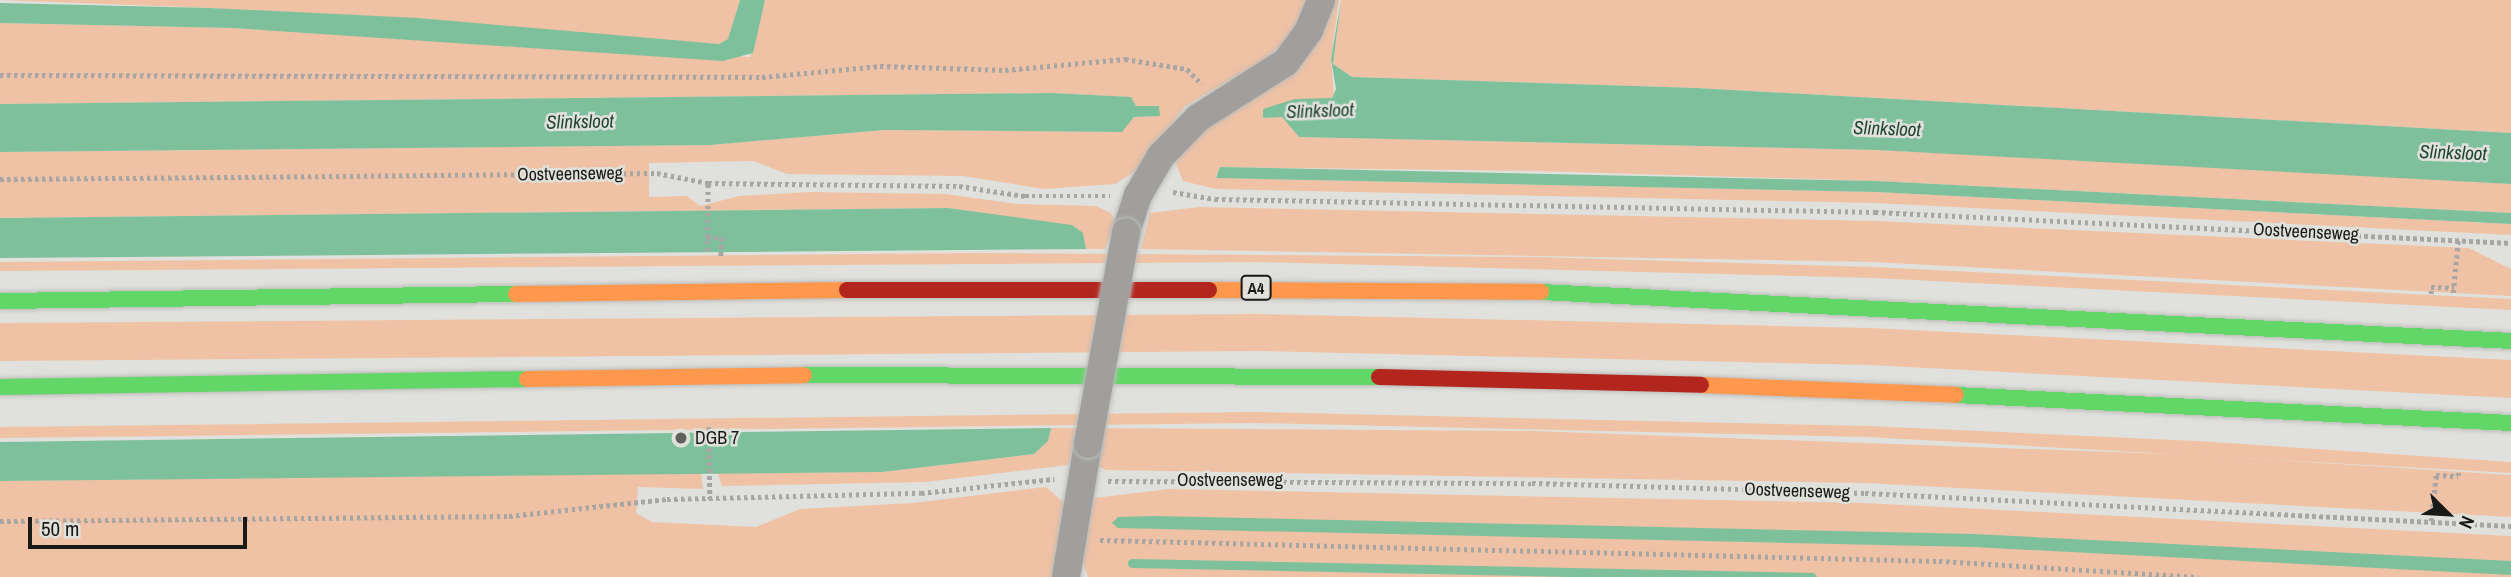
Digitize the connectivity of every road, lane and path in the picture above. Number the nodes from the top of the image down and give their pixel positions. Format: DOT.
graph roads {
  1 [pos="1321,0"];
  2 [pos="0,75"];
  3 [pos="1220,104"];
  4 [pos="0,179"];
  5 [pos="708,183"];
  6 [pos="1138,195"];
  7 [pos="707,238"];
  8 [pos="2458,240"];
  9 [pos="2511,243"];
  10 [pos="707,251"];
  11 [pos="721,256"];
  12 [pos="2431,294"];
  13 [pos="0,301"];
  14 [pos="2511,341"];
  15 [pos="0,387"];
  16 [pos="2511,423"];
  17 [pos="709,428"];
  18 [pos="722,428"];
  19 [pos="709,440"];
  20 [pos="2458,469"];
  21 [pos="1081,482"];
  22 [pos="710,499"];
  23 [pos="0,522"];
  24 [pos="2431,522"];
  25 [pos="2511,526"];
  26 [pos="1071,539"];
  27 [pos="1066,577"];
  28 [pos="2199,577"];
  1 -- 3 [label="street"];
  2 -- 3 [label="path"];
  3 -- 6 [label="street"];
  4 -- 5 [label="path, Oostveenseweg"];
  5 -- 6 [label="path, Oostveenseweg"];
  5 -- 7 [label="path"];
  6 -- 8 [label="path, Oostveenseweg"];
  6 -- 21 [label="street, bridge"];
  7 -- 10 [label="path"];
  7 -- 11 [label="path"];
  8 -- 9 [label="path, Oostveenseweg"];
  8 -- 12 [label="path"];
  13 -- 14 [label="highway, A4"];
  15 -- 16 [label="highway"];
  17 -- 19 [label="path"];
  18 -- 19 [label="path"];
  19 -- 22 [label="path"];
  20 -- 24 [label="path"];
  21 -- 22 [label="path, Oostveenseweg"];
  21 -- 24 [label="path, Oostveenseweg"];
  21 -- 26 [label="street"];
  22 -- 23 [label="path, Oostveenseweg"];
  24 -- 25 [label="path, Oostveenseweg"];
  26 -- 27 [label="street"];
  26 -- 28 [label="path"];
}
